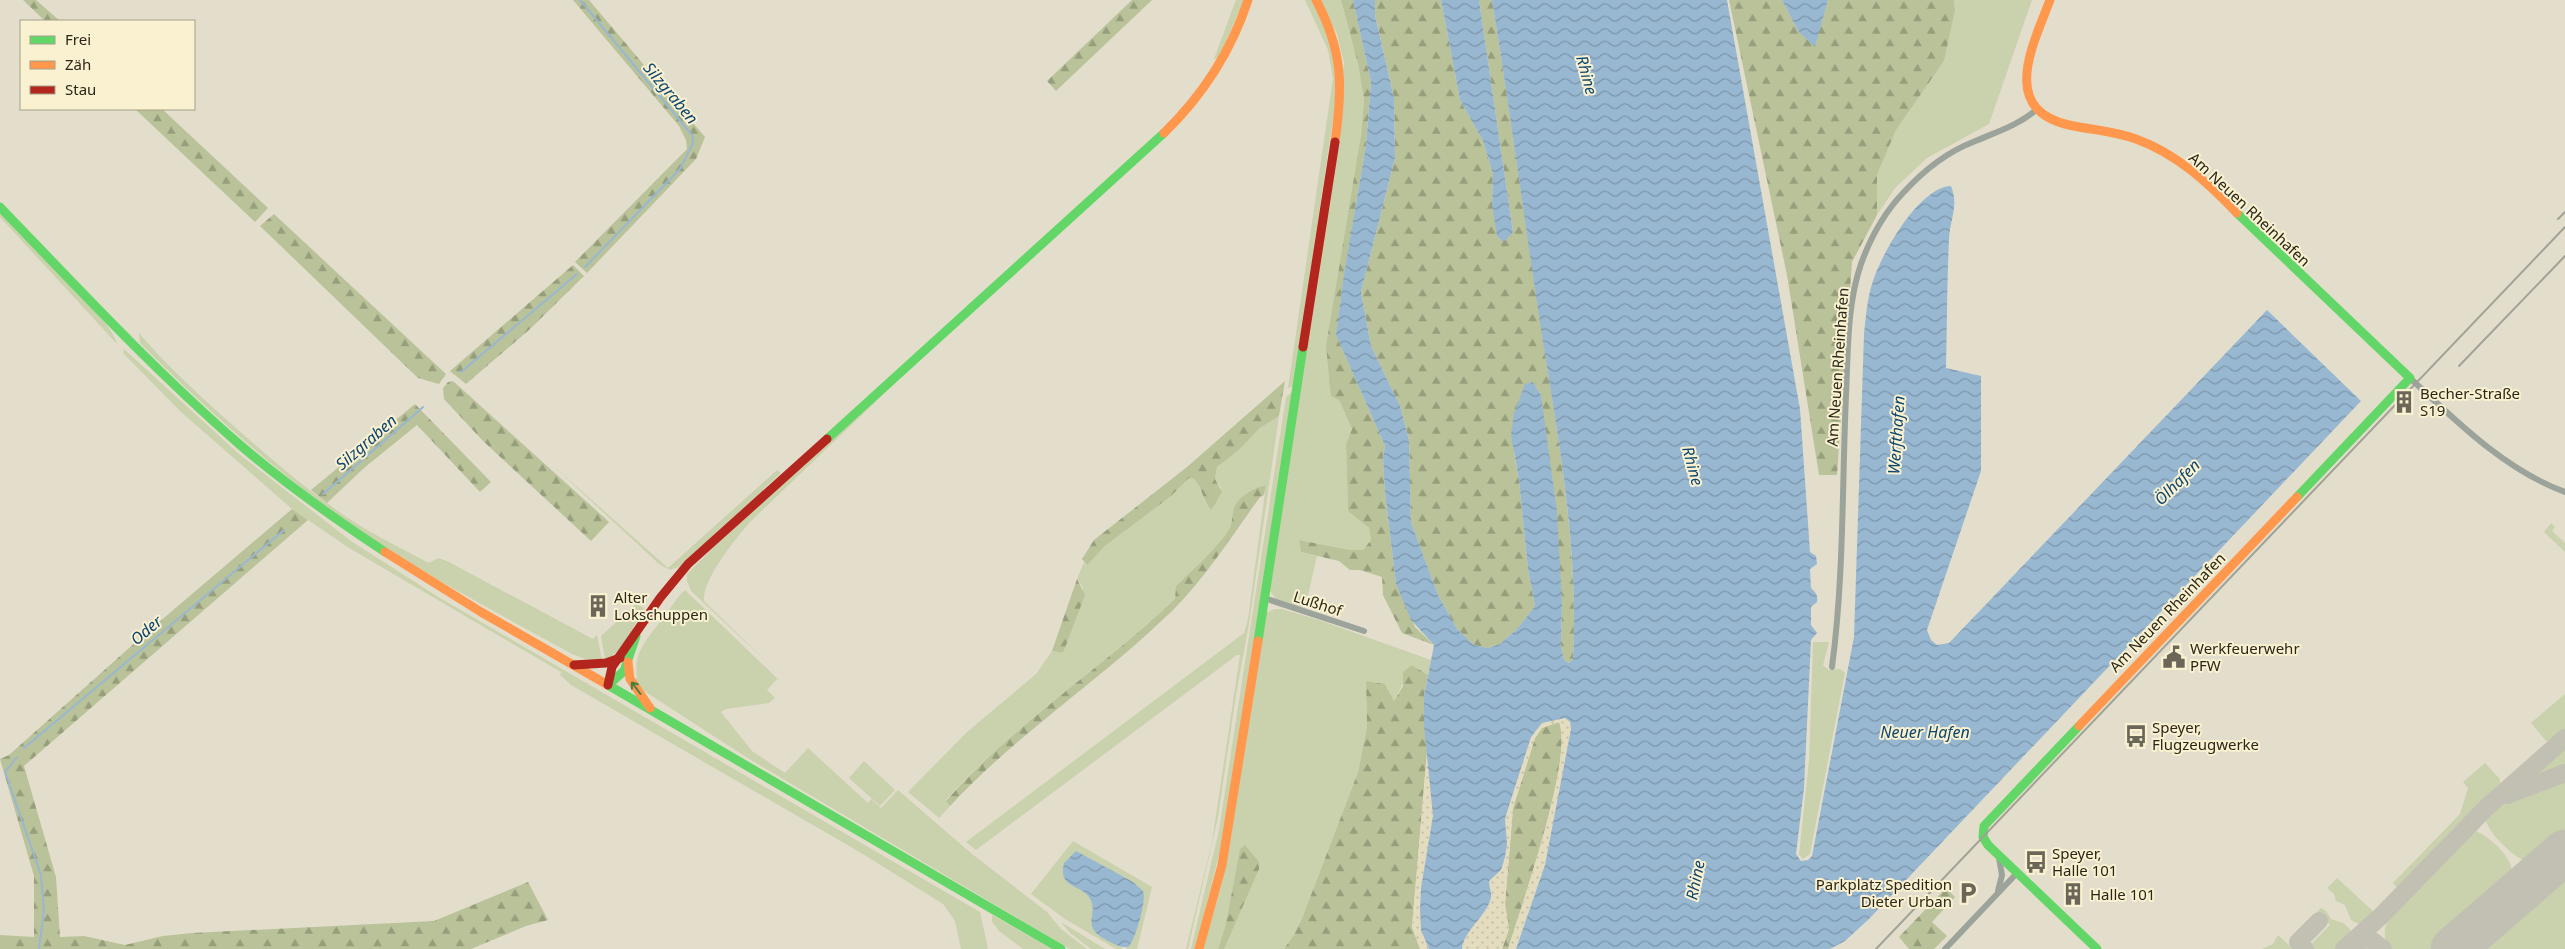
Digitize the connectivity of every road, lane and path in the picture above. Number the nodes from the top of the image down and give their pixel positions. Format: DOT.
graph roads {
  1 [pos="1248,0"];
  2 [pos="1316,0"];
  3 [pos="2050,0"];
  4 [pos="2036,110"];
  5 [pos="0,207"];
  6 [pos="2410,378"];
  7 [pos="2565,492"];
  8 [pos="1264,598"];
  9 [pos="1364,631"];
  10 [pos="624,660"];
  11 [pos="574,666"];
  12 [pos="1832,667"];
  13 [pos="608,685"];
  14 [pos="652,711"];
  15 [pos="1996,853"];
  16 [pos="2017,873"];
  17 [pos="1996,895"];
  18 [pos="1061,949"];
  19 [pos="1199,949"];
  20 [pos="1945,949"];
  21 [pos="2097,949"];
  1 -- 10 [label="main road"];
  2 -- 8 [label="main road"];
  3 -- 4 [label="main road"];
  4 -- 6 [label="main road, Am Neuen Rheinhafen"];
  4 -- 12 [label="street, Am Neuen Rheinhafen"];
  5 -- 11 [label="main road"];
  6 -- 7 [label="street"];
  6 -- 15 [label="main road, Am Neuen Rheinhafen"];
  8 -- 9 [label="street, Lußhof"];
  8 -- 19 [label="main road"];
  10 -- 11 [label="main road"];
  10 -- 13 [label="main road"];
  14 -- 10 [label="main road, one-way"];
  11 -- 13 [label="main road"];
  13 -- 14 [label="main road"];
  14 -- 18 [label="main road"];
  15 -- 16 [label="main road"];
  15 -- 17 [label="street"];
  16 -- 17 [label="street"];
  16 -- 21 [label="main road"];
  17 -- 20 [label="street"];
}
